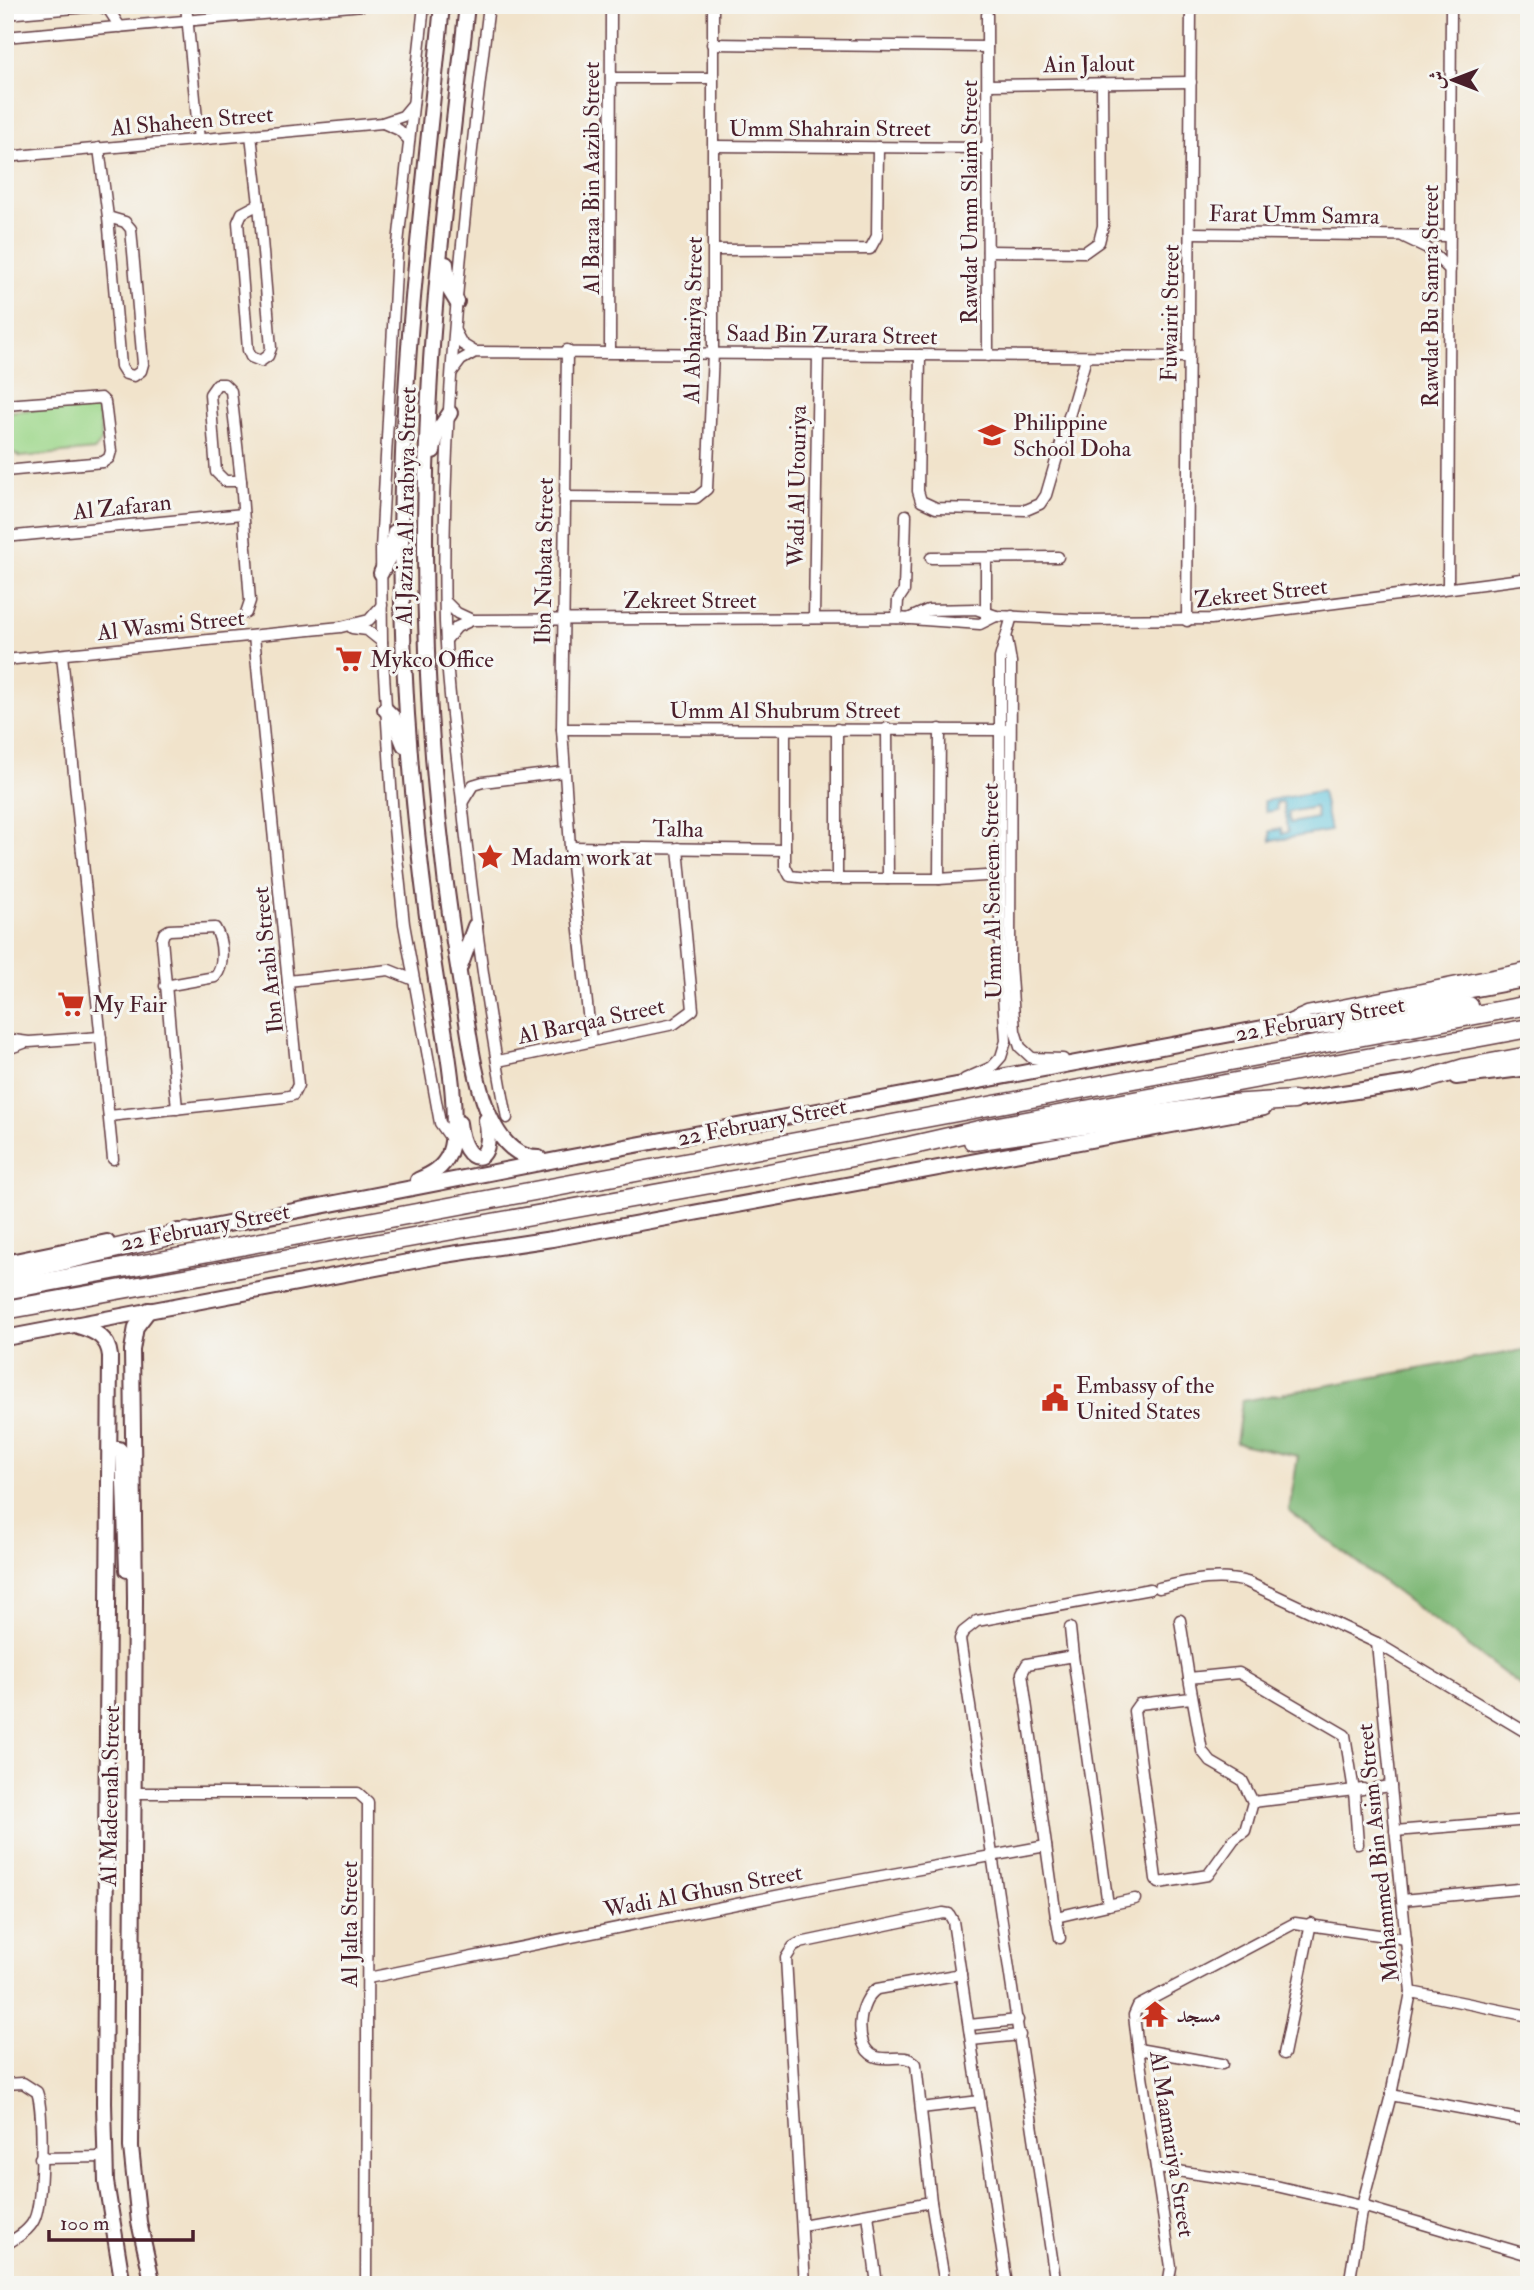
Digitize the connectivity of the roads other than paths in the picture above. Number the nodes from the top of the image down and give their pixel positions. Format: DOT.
graph roads {
  1 [pos="186,5"];
  2 [pos="363,5"];
  3 [pos="424,5"];
  4 [pos="442,5"];
  5 [pos="467,5"];
  6 [pos="489,5"];
  7 [pos="611,5"];
  8 [pos="713,5"];
  9 [pos="1191,5"];
  10 [pos="1451,5"];
  11 [pos="262,10"];
  12 [pos="5,14"];
  13 [pos="987,15"];
  14 [pos="187,19"];
  15 [pos="120,27"];
  16 [pos="5,37"];
  17 [pos="712,44"];
  18 [pos="987,47"];
  19 [pos="611,78"];
  20 [pos="711,78"];
  21 [pos="1191,82"];
  22 [pos="1102,83"];
  23 [pos="988,85"];
  24 [pos="413,104"];
  25 [pos="382,122"];
  26 [pos="251,135"];
  27 [pos="199,140"];
  28 [pos="409,140"];
  29 [pos="714,146"];
  30 [pos="878,147"];
  31 [pos="99,148"];
  32 [pos="987,148"];
  33 [pos="5,157"];
  34 [pos="258,204"];
  35 [pos="108,217"];
  36 [pos="1190,233"];
  37 [pos="1397,235"];
  38 [pos="1450,236"];
  39 [pos="441,245"];
  40 [pos="713,250"];
  41 [pos="988,251"];
  42 [pos="1450,270"];
  43 [pos="457,302"];
  44 [pos="454,330"];
  45 [pos="567,351"];
  46 [pos="610,351"];
  47 [pos="475,352"];
  48 [pos="713,353"];
  49 [pos="818,354"];
  50 [pos="920,355"];
  51 [pos="988,356"];
  52 [pos="1189,357"];
  53 [pos="1086,358"];
  54 [pos="452,373"];
  55 [pos="5,405"];
  56 [pos="450,413"];
  57 [pos="5,471"];
  58 [pos="425,479"];
  59 [pos="241,481"];
  60 [pos="402,485"];
  61 [pos="564,497"];
  62 [pos="243,514"];
  63 [pos="906,516"];
  64 [pos="5,537"];
  65 [pos="1058,557"];
  66 [pos="931,558"];
  67 [pos="986,558"];
  68 [pos="381,573"];
  69 [pos="1529,578"];
  70 [pos="1448,588"];
  71 [pos="445,601"];
  72 [pos="382,605"];
  73 [pos="985,610"];
  74 [pos="246,613"];
  75 [pos="996,616"];
  76 [pos="1012,616"];
  77 [pos="814,618"];
  78 [pos="902,618"];
  79 [pos="472,620"];
  80 [pos="563,620"];
  81 [pos="1187,621"];
  82 [pos="985,624"];
  83 [pos="341,627"];
  84 [pos="254,636"];
  85 [pos="446,640"];
  86 [pos="382,642"];
  87 [pos="62,655"];
  88 [pos="5,660"];
  89 [pos="386,709"];
  90 [pos="887,728"];
  91 [pos="562,729"];
  92 [pos="837,729"];
  93 [pos="940,729"];
  94 [pos="1004,730"];
  95 [pos="785,731"];
  96 [pos="458,765"];
  97 [pos="410,769"];
  98 [pos="563,772"];
  99 [pos="483,782"];
  100 [pos="462,803"];
  101 [pos="570,847"];
  102 [pos="678,848"];
  103 [pos="785,850"];
  104 [pos="1000,875"];
  105 [pos="837,879"];
  106 [pos="888,879"];
  107 [pos="939,879"];
  108 [pos="475,926"];
  109 [pos="410,957"];
  110 [pos="1529,968"];
  111 [pos="389,970"];
  112 [pos="458,972"];
  113 [pos="1529,979"];
  114 [pos="414,980"];
  115 [pos="288,981"];
  116 [pos="165,986"];
  117 [pos="1529,1005"];
  118 [pos="1280,1025"];
  119 [pos="1529,1028"];
  120 [pos="101,1037"];
  121 [pos="5,1039"];
  122 [pos="591,1041"];
  123 [pos="29,1042"];
  124 [pos="447,1046"];
  125 [pos="5,1050"];
  126 [pos="473,1055"];
  127 [pos="1529,1056"];
  128 [pos="1110,1058"];
  129 [pos="498,1061"];
  130 [pos="1529,1068"];
  131 [pos="1421,1082"];
  132 [pos="950,1088"];
  133 [pos="1294,1100"];
  134 [pos="177,1109"];
  135 [pos="109,1116"];
  136 [pos="507,1118"];
  137 [pos="452,1140"];
  138 [pos="931,1142"];
  139 [pos="566,1158"];
  140 [pos="113,1159"];
  141 [pos="396,1190"];
  142 [pos="187,1232"];
  143 [pos="8,1262"];
  144 [pos="5,1290"];
  145 [pos="5,1310"];
  146 [pos="149,1310"];
  147 [pos="75,1325"];
  148 [pos="5,1338"];
  149 [pos="110,1448"];
  150 [pos="135,1599"];
  151 [pos="1180,1620"];
  152 [pos="1070,1628"];
  153 [pos="1377,1643"];
  154 [pos="1073,1656"];
  155 [pos="1189,1678"];
  156 [pos="1191,1698"];
  157 [pos="1529,1734"];
  158 [pos="1391,1786"];
  159 [pos="1376,1788"];
  160 [pos="1359,1790"];
  161 [pos="133,1793"];
  162 [pos="1253,1802"];
  163 [pos="1529,1820"];
  164 [pos="1395,1831"];
  165 [pos="1358,1844"];
  166 [pos="1046,1846"];
  167 [pos="993,1856"];
  168 [pos="1529,1888"];
  169 [pos="1135,1899"];
  170 [pos="1402,1900"];
  171 [pos="1108,1905"];
  172 [pos="1056,1917"];
  173 [pos="1311,1923"];
  174 [pos="1060,1938"];
  175 [pos="1406,1940"];
  176 [pos="961,1974"];
  177 [pos="368,1978"];
  178 [pos="1411,1992"];
  179 [pos="1529,2016"];
  180 [pos="1018,2020"];
  181 [pos="969,2025"];
  182 [pos="1020,2035"];
  183 [pos="971,2040"];
  184 [pos="1138,2049"];
  185 [pos="1284,2054"];
  186 [pos="1222,2064"];
  187 [pos="5,2084"];
  188 [pos="1391,2095"];
  189 [pos="980,2101"];
  190 [pos="921,2109"];
  191 [pos="1529,2121"];
  192 [pos="105,2157"];
  193 [pos="40,2158"];
  194 [pos="1158,2168"];
  195 [pos="931,2203"];
  196 [pos="1362,2206"];
  197 [pos="869,2214"];
  198 [pos="802,2225"];
  199 [pos="5,2245"];
  200 [pos="1529,2255"];
  201 [pos="123,2285"];
  202 [pos="153,2285"];
  203 [pos="366,2285"];
  204 [pos="805,2285"];
  205 [pos="877,2285"];
  206 [pos="945,2285"];
  207 [pos="1002,2285"];
  208 [pos="1056,2285"];
  209 [pos="1168,2285"];
  210 [pos="1349,2285"];
  1 -- 14 [label="street"];
  2 -- 11 [label="street"];
  3 -- 24 [label="street, Al Jazira Al Arabiya Street"];
  4 -- 60 [label="main road, Al Jazira Al Arabiya Street"];
  5 -- 39 [label="main road, Al Jazira Al Arabiya Street"];
  6 -- 43 [label="street, Al Jazira Al Arabiya Street"];
  7 -- 19 [label="street, Al Baraa Bin Aazib Street"];
  8 -- 17 [label="street, Al Abhariya Street"];
  9 -- 21 [label="street, Fuwairit Street"];
  10 -- 38 [label="street, Rawdat Bu Samra Street"];
  11 -- 14 [label="street"];
  12 -- 15 [label="street"];
  13 -- 18 [label="street, Rawdat Umm Slaim Street"];
  14 -- 15 [label="street"];
  14 -- 27 [label="street"];
  15 -- 16 [label="street"];
  17 -- 18 [label="street"];
  17 -- 20 [label="street, Al Abhariya Street"];
  18 -- 23 [label="street, Rawdat Umm Slaim Street"];
  19 -- 20 [label="street"];
  19 -- 46 [label="street, Al Baraa Bin Aazib Street"];
  20 -- 29 [label="street, Al Abhariya Street"];
  21 -- 22 [label="street, Ain Jalout"];
  21 -- 36 [label="street, Fuwairit Street"];
  22 -- 23 [label="street, Ain Jalout"];
  22 -- 41 [label="street"];
  23 -- 32 [label="street, Rawdat Umm Slaim Street"];
  24 -- 25 [label="street, Al Shaheen Street"];
  24 -- 28 [label="street, Al Jazira Al Arabiya Street"];
  25 -- 26 [label="street, Al Shaheen Street"];
  25 -- 28 [label="street"];
  26 -- 27 [label="street, Al Shaheen Street"];
  26 -- 34 [label="street"];
  27 -- 31 [label="street, Al Shaheen Street"];
  28 -- 68 [label="street, Al Jazira Al Arabiya Street"];
  29 -- 30 [label="street, Umm Shahrain Street"];
  29 -- 40 [label="street, Al Abhariya Street"];
  30 -- 32 [label="street, Umm Shahrain Street"];
  30 -- 40 [label="street"];
  31 -- 33 [label="street, Al Shaheen Street"];
  31 -- 35 [label="street"];
  32 -- 41 [label="street, Rawdat Umm Slaim Street"];
  34 -- 34 [label="street"];
  35 -- 35 [label="street"];
  36 -- 37 [label="street, Farat Umm Samra"];
  36 -- 52 [label="street, Fuwairit Street"];
  37 -- 38 [label="street, Farat Umm Samra"];
  37 -- 42 [label="street, Farat Umm Samra"];
  38 -- 42 [label="street, Rawdat Bu Samra Street"];
  39 -- 43 [label="main road"];
  39 -- 58 [label="main road, Al Jazira Al Arabiya Street"];
  40 -- 48 [label="street, Al Abhariya Street"];
  41 -- 51 [label="street, Rawdat Umm Slaim Street"];
  42 -- 70 [label="street, Rawdat Bu Samra Street"];
  43 -- 44 [label="street, Al Jazira Al Arabiya Street"];
  44 -- 47 [label="street"];
  44 -- 54 [label="street, Al Jazira Al Arabiya Street"];
  45 -- 46 [label="street, Saad Bin Zurara Street"];
  45 -- 47 [label="street, Saad Bin Zurara Street"];
  45 -- 61 [label="street, Ibn Nubata Street"];
  46 -- 48 [label="street, Saad Bin Zurara Street"];
  47 -- 54 [label="street"];
  48 -- 49 [label="street, Saad Bin Zurara Street"];
  48 -- 61 [label="street, Al Abhariya Street"];
  49 -- 50 [label="street, Saad Bin Zurara Street"];
  49 -- 77 [label="street, Wadi Al Utouriya"];
  50 -- 51 [label="street, Saad Bin Zurara Street"];
  50 -- 53 [label="street"];
  51 -- 53 [label="street, Saad Bin Zurara Street"];
  52 -- 53 [label="street, Saad Bin Zurara Street"];
  52 -- 81 [label="street, Fuwairit Street"];
  54 -- 56 [label="street, Al Jazira Al Arabiya Street"];
  55 -- 57 [label="street"];
  56 -- 58 [label="main road"];
  56 -- 71 [label="street, Al Jazira Al Arabiya Street"];
  58 -- 112 [label="main road, Al Jazira Al Arabiya Street"];
  59 -- 59 [label="street"];
  59 -- 62 [label="street"];
  60 -- 68 [label="main road"];
  60 -- 97 [label="main road, Al Jazira Al Arabiya Street"];
  61 -- 80 [label="street, Ibn Nubata Street"];
  62 -- 64 [label="street, Al Zafaran"];
  62 -- 74 [label="street"];
  63 -- 78 [label="street"];
  65 -- 67 [label="street"];
  66 -- 67 [label="street"];
  67 -- 73 [label="street"];
  68 -- 72 [label="street, Al Jazira Al Arabiya Street"];
  69 -- 70 [label="street, Zekreet Street"];
  70 -- 81 [label="street, Zekreet Street"];
  71 -- 79 [label="street"];
  71 -- 85 [label="street, Al Jazira Al Arabiya Street"];
  72 -- 83 [label="street, Al Wasmi Street"];
  72 -- 86 [label="street, Al Jazira Al Arabiya Street"];
  73 -- 75 [label="street, Zekreet Street"];
  73 -- 78 [label="street, Zekreet Street"];
  73 -- 82 [label="street"];
  75 -- 76 [label="street, Zekreet Street"];
  75 -- 82 [label="street"];
  76 -- 81 [label="street, Zekreet Street"];
  76 -- 94 [label="street, Umm Al Seneem Street"];
  77 -- 78 [label="street, Zekreet Street"];
  77 -- 80 [label="street, Zekreet Street"];
  78 -- 82 [label="street, Zekreet Street"];
  79 -- 80 [label="street, Zekreet Street"];
  79 -- 85 [label="street"];
  80 -- 91 [label="street, Ibn Nubata Street"];
  83 -- 84 [label="street, Al Wasmi Street"];
  83 -- 86 [label="street, Al Wasmi Street"];
  84 -- 87 [label="street, Al Wasmi Street"];
  84 -- 115 [label="street, Ibn Arabi Street"];
  85 -- 96 [label="street, Al Jazira Al Arabiya Street"];
  86 -- 89 [label="street, Al Jazira Al Arabiya Street"];
  87 -- 88 [label="street, Al Wasmi Street"];
  87 -- 120 [label="street"];
  89 -- 97 [label="main road"];
  89 -- 109 [label="street, Al Jazira Al Arabiya Street"];
  90 -- 92 [label="street, Umm Al Shubrum Street"];
  90 -- 93 [label="street, Umm Al Shubrum Street"];
  90 -- 106 [label="street"];
  91 -- 95 [label="street, Umm Al Shubrum Street"];
  91 -- 98 [label="street, Ibn Nubata Street"];
  92 -- 95 [label="street, Umm Al Shubrum Street"];
  92 -- 105 [label="street"];
  93 -- 94 [label="street, Umm Al Shubrum Street"];
  93 -- 107 [label="street"];
  94 -- 104 [label="street, Umm Al Seneem Street"];
  94 -- 128 [label="street, Umm Al Seneem Street"];
  95 -- 103 [label="street"];
  96 -- 99 [label="street"];
  96 -- 100 [label="street, Al Jazira Al Arabiya Street"];
  97 -- 124 [label="main road, Al Jazira Al Arabiya Street"];
  98 -- 99 [label="street"];
  98 -- 101 [label="street, Ibn Nubata Street"];
  99 -- 100 [label="street"];
  100 -- 108 [label="street, Al Jazira Al Arabiya Street"];
  101 -- 102 [label="street, Talha"];
  101 -- 122 [label="street, Ibn Nubata Street"];
  102 -- 103 [label="street, Talha"];
  102 -- 122 [label="street, Al Barqaa Street"];
  103 -- 105 [label="street"];
  104 -- 107 [label="street"];
  104 -- 132 [label="street, Umm Al Seneem Street"];
  105 -- 106 [label="street"];
  106 -- 107 [label="street"];
  108 -- 112 [label="main road"];
  108 -- 129 [label="street, Al Jazira Al Arabiya Street"];
  109 -- 111 [label="street"];
  109 -- 114 [label="street, Al Jazira Al Arabiya Street"];
  110 -- 118 [label="street, 22 February Street"];
  111 -- 114 [label="street"];
  111 -- 115 [label="street"];
  112 -- 126 [label="main road, Al Jazira Al Arabiya Street"];
  113 -- 118 [label="main road, 22 February Street"];
  114 -- 137 [label="street, Al Jazira Al Arabiya Street"];
  115 -- 134 [label="street, Ibn Arabi Street"];
  116 -- 116 [label="street"];
  116 -- 134 [label="street"];
  117 -- 118 [label="highway"];
  117 -- 144 [label="highway, 22 February Street"];
  118 -- 128 [label="main road, 22 February Street"];
  119 -- 138 [label="highway, 22 February Street"];
  120 -- 123 [label="street"];
  120 -- 135 [label="street"];
  121 -- 123 [label="street"];
  122 -- 129 [label="street, Al Barqaa Street"];
  123 -- 125 [label="street"];
  124 -- 126 [label="main road"];
  124 -- 137 [label="main road, Al Jazira Al Arabiya Street"];
  126 -- 139 [label="main road, Al Jazira Al Arabiya Street"];
  127 -- 131 [label="highway"];
  128 -- 132 [label="main road, 22 February Street"];
  129 -- 136 [label="street, Al Jazira Al Arabiya Street"];
  130 -- 131 [label="main road"];
  131 -- 133 [label="main road"];
  132 -- 139 [label="main road, 22 February Street"];
  133 -- 138 [label="highway"];
  133 -- 146 [label="main road"];
  134 -- 135 [label="street, Ibn Arabi Street"];
  135 -- 140 [label="street"];
  137 -- 141 [label="main road"];
  138 -- 145 [label="highway, 22 February Street"];
  139 -- 141 [label="main road, 22 February Street"];
  141 -- 142 [label="main road, 22 February Street"];
  142 -- 143 [label="highway"];
  146 -- 147 [label="main road"];
  146 -- 150 [label="main road, Al Madeenah Street"];
  147 -- 148 [label="main road"];
  147 -- 149 [label="main road, Al Madeenah Street"];
  149 -- 150 [label="main road"];
  149 -- 192 [label="main road, Al Madeenah Street"];
  150 -- 161 [label="main road, Al Madeenah Street"];
  151 -- 155 [label="street"];
  152 -- 154 [label="street"];
  153 -- 157 [label="street"];
  153 -- 158 [label="street, Mohammed Bin Asim Street"];
  153 -- 167 [label="street"];
  154 -- 166 [label="street"];
  154 -- 171 [label="street"];
  155 -- 156 [label="street"];
  155 -- 160 [label="street"];
  156 -- 162 [label="street"];
  156 -- 162 [label="street"];
  158 -- 159 [label="street"];
  158 -- 164 [label="street, Mohammed Bin Asim Street"];
  160 -- 162 [label="street"];
  160 -- 165 [label="street"];
  161 -- 177 [label="street, Al Jalta Street"];
  161 -- 202 [label="main road, Al Madeenah Street"];
  163 -- 164 [label="street"];
  164 -- 170 [label="street, Mohammed Bin Asim Street"];
  166 -- 167 [label="street, Wadi Al Ghusn Street"];
  166 -- 172 [label="street"];
  167 -- 177 [label="street, Wadi Al Ghusn Street"];
  167 -- 180 [label="street"];
  168 -- 170 [label="street"];
  169 -- 171 [label="street"];
  170 -- 175 [label="street, Mohammed Bin Asim Street"];
  171 -- 172 [label="street"];
  172 -- 174 [label="street"];
  173 -- 175 [label="street, Al Maamariya Street"];
  173 -- 184 [label="street, Al Maamariya Street"];
  173 -- 185 [label="street"];
  175 -- 178 [label="street, Mohammed Bin Asim Street"];
  176 -- 181 [label="street"];
  176 -- 190 [label="street"];
  176 -- 198 [label="street"];
  177 -- 203 [label="street, Al Jalta Street"];
  178 -- 179 [label="street"];
  178 -- 188 [label="street, Mohammed Bin Asim Street"];
  180 -- 181 [label="street"];
  180 -- 182 [label="street"];
  181 -- 183 [label="street"];
  182 -- 183 [label="street"];
  182 -- 208 [label="street"];
  183 -- 189 [label="street"];
  184 -- 186 [label="street"];
  184 -- 194 [label="street, Al Maamariya Street"];
  187 -- 193 [label="street"];
  188 -- 191 [label="street"];
  188 -- 196 [label="street, Mohammed Bin Asim Street"];
  189 -- 190 [label="street"];
  189 -- 207 [label="street"];
  190 -- 195 [label="street"];
  192 -- 193 [label="street"];
  192 -- 201 [label="main road, Al Madeenah Street"];
  193 -- 199 [label="street"];
  194 -- 196 [label="street"];
  194 -- 209 [label="street, Al Maamariya Street"];
  195 -- 197 [label="street"];
  195 -- 206 [label="street"];
  196 -- 200 [label="street"];
  196 -- 210 [label="street, Mohammed Bin Asim Street"];
  197 -- 198 [label="street"];
  197 -- 205 [label="street"];
  198 -- 204 [label="street"];
}
